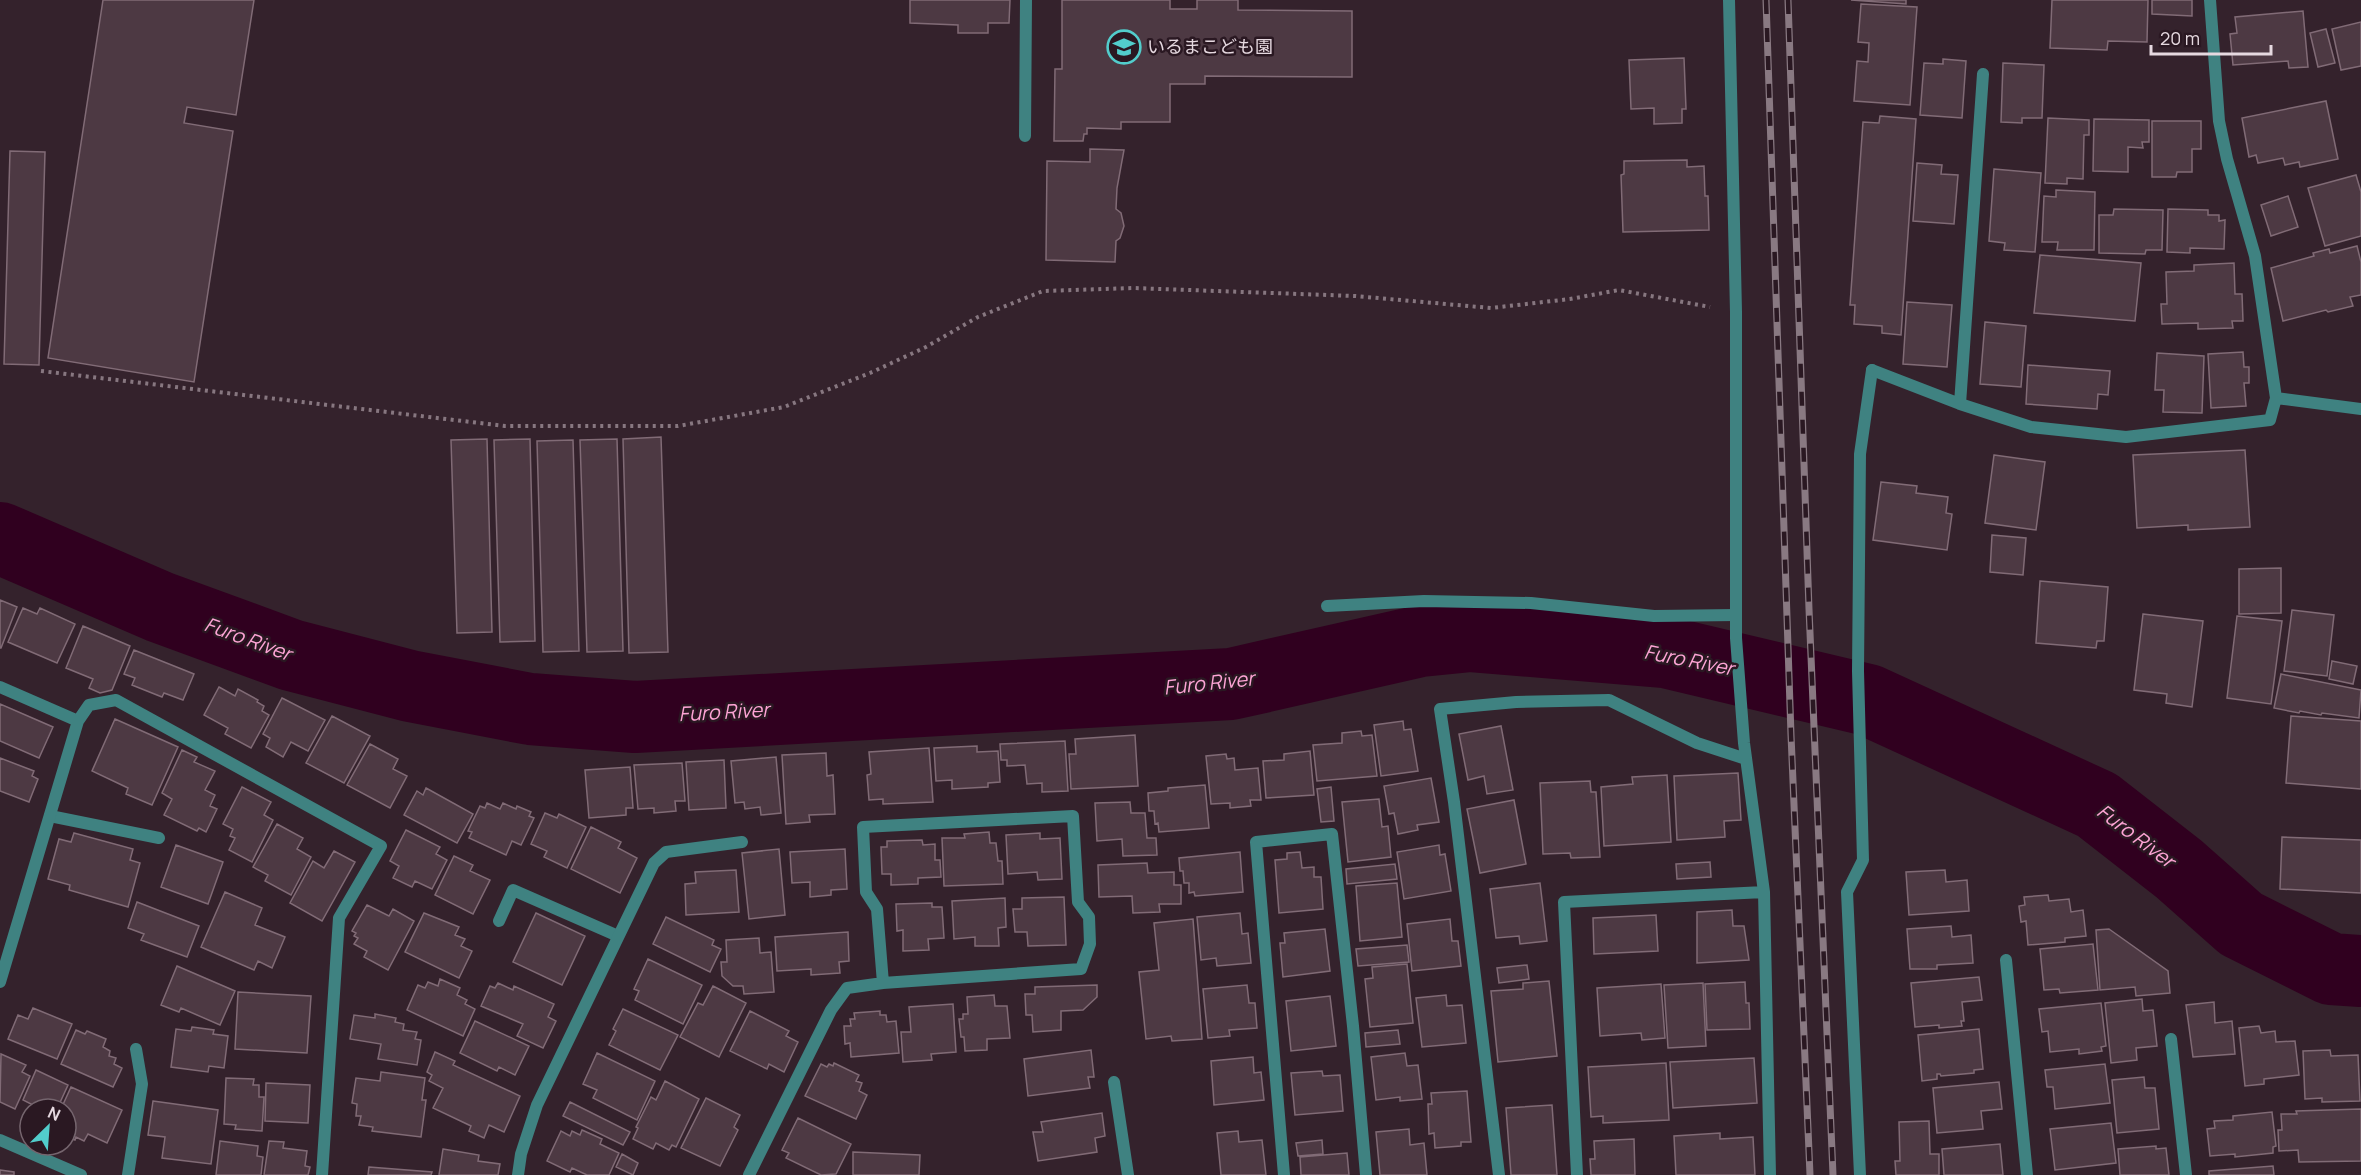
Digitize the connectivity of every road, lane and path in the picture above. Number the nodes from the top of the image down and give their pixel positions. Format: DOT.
graph roads {
  1 [pos="1026,0"];
  2 [pos="1729,0"];
  3 [pos="2210,0"];
  4 [pos="1983,74"];
  5 [pos="1025,136"];
  6 [pos="1736,312"];
  7 [pos="41,371"];
  8 [pos="2276,398"];
  9 [pos="1960,404"];
  10 [pos="2361,409"];
  11 [pos="1327,606"];
  12 [pos="1736,615"];
  13 [pos="0,687"];
  14 [pos="78,721"];
  15 [pos="1746,759"];
  16 [pos="50,816"];
  17 [pos="159,838"];
  18 [pos="742,842"];
  19 [pos="1764,892"];
  20 [pos="499,921"];
  21 [pos="618,936"];
  22 [pos="2006,960"];
  23 [pos="0,982"];
  24 [pos="883,983"];
  25 [pos="2171,1040"];
  26 [pos="136,1049"];
  27 [pos="1114,1082"];
  28 [pos="0,1140"];
  29 [pos="81,1175"];
  30 [pos="128,1175"];
  31 [pos="322,1175"];
  32 [pos="518,1175"];
  33 [pos="749,1175"];
  34 [pos="1128,1175"];
  35 [pos="1284,1175"];
  36 [pos="1366,1175"];
  37 [pos="1499,1175"];
  38 [pos="1577,1175"];
  39 [pos="1770,1175"];
  40 [pos="1860,1175"];
  41 [pos="2027,1175"];
  42 [pos="2186,1175"];
  1 -- 5 [label="street"];
  2 -- 6 [label="street"];
  3 -- 8 [label="street"];
  4 -- 9 [label="street"];
  6 -- 7 [label="path"];
  6 -- 12 [label="street"];
  8 -- 9 [label="street"];
  8 -- 10 [label="street"];
  9 -- 40 [label="street"];
  11 -- 12 [label="street"];
  12 -- 15 [label="street"];
  13 -- 14 [label="street"];
  14 -- 16 [label="street"];
  14 -- 31 [label="street"];
  15 -- 19 [label="street"];
  15 -- 37 [label="street"];
  16 -- 17 [label="street"];
  16 -- 23 [label="street"];
  18 -- 21 [label="street"];
  19 -- 38 [label="street"];
  19 -- 39 [label="street"];
  20 -- 21 [label="street"];
  21 -- 32 [label="street"];
  22 -- 41 [label="street"];
  24 -- 24 [label="street"];
  24 -- 33 [label="street"];
  25 -- 42 [label="street"];
  26 -- 30 [label="street"];
  27 -- 34 [label="street"];
  28 -- 29 [label="street"];
  35 -- 36 [label="street"];
}
